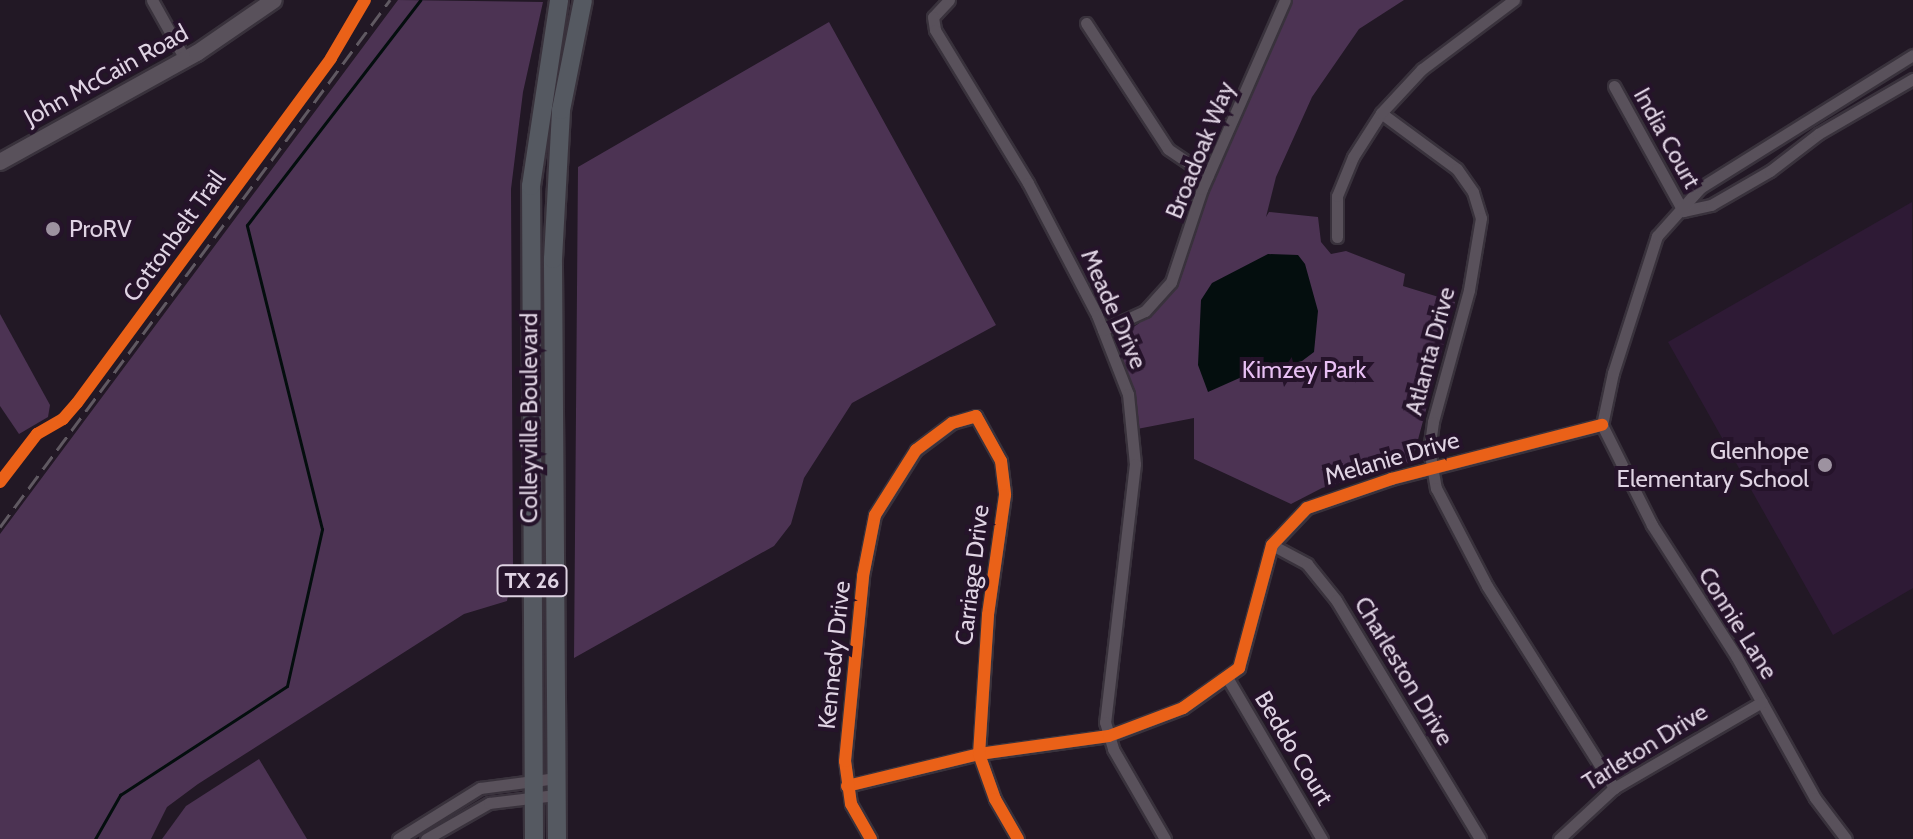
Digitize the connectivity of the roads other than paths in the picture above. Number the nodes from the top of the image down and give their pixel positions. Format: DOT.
graph roads {
  1 [pos="152,0"];
  2 [pos="274,0"];
  3 [pos="559,0"];
  4 [pos="583,0"];
  5 [pos="1285,0"];
  6 [pos="1514,0"];
  7 [pos="944,4"];
  8 [pos="1086,23"];
  9 [pos="1908,58"];
  10 [pos="185,59"];
  11 [pos="1913,79"];
  12 [pos="1614,86"];
  13 [pos="1825,106"];
  14 [pos="1381,113"];
  15 [pos="1835,124"];
  16 [pos="0,162"];
  17 [pos="1208,176"];
  18 [pos="1683,211"];
  19 [pos="1337,237"];
  20 [pos="1103,330"];
  21 [pos="1602,425"];
  22 [pos="553,436"];
  23 [pos="531,437"];
  24 [pos="1430,469"];
  25 [pos="896,475"];
  26 [pos="1272,545"];
  27 [pos="1228,679"];
  28 [pos="1762,702"];
  29 [pos="1109,736"];
  30 [pos="979,754"];
  31 [pos="847,786"];
  32 [pos="556,787"];
  33 [pos="534,788"];
  34 [pos="1614,788"];
  35 [pos="405,837"];
  36 [pos="426,839"];
  37 [pos="534,839"];
  38 [pos="557,839"];
  39 [pos="870,839"];
  40 [pos="1018,839"];
  41 [pos="1165,839"];
  42 [pos="1322,839"];
  43 [pos="1480,839"];
  44 [pos="1559,839"];
  45 [pos="1846,839"];
  1 -- 10 [label="street"];
  2 -- 10 [label="main road, John McCain Road"];
  3 -- 23 [label="main road, Colleyville Boulevard / TX 26"];
  4 -- 22 [label="main road, Colleyville Boulevard / TX 26"];
  5 -- 17 [label="street, Broadoak Way"];
  6 -- 14 [label="street"];
  7 -- 20 [label="street, Meade Drive"];
  8 -- 17 [label="street"];
  9 -- 11 [label="street"];
  9 -- 13 [label="street"];
  10 -- 16 [label="main road, John McCain Road"];
  11 -- 15 [label="street"];
  12 -- 18 [label="street, India Court"];
  13 -- 15 [label="street"];
  13 -- 18 [label="street"];
  14 -- 19 [label="street"];
  14 -- 24 [label="street, Atlanta Drive"];
  15 -- 18 [label="street"];
  17 -- 20 [label="street, Broadoak Way"];
  18 -- 21 [label="street"];
  20 -- 29 [label="street, Meade Drive"];
  21 -- 24 [label="street, Melanie Drive"];
  21 -- 28 [label="street, Connie Lane"];
  22 -- 23 [label="main road"];
  22 -- 32 [label="main road, Colleyville Boulevard / TX 26"];
  23 -- 33 [label="main road, Colleyville Boulevard / TX 26"];
  24 -- 26 [label="street, Melanie Drive"];
  24 -- 34 [label="street, Atlanta Drive"];
  25 -- 30 [label="street, Carriage Drive"];
  25 -- 31 [label="street, Kennedy Drive"];
  26 -- 27 [label="street, Melanie Drive"];
  26 -- 43 [label="street, Charleston Drive"];
  27 -- 29 [label="street, Melanie Drive"];
  27 -- 42 [label="street, Beddo Court"];
  28 -- 34 [label="street, Tarleton Drive"];
  28 -- 45 [label="street, Connie Lane"];
  29 -- 30 [label="street, Melanie Drive"];
  29 -- 41 [label="street, Meade Drive"];
  30 -- 31 [label="street, Melanie Drive"];
  30 -- 40 [label="street, Carriage Drive"];
  31 -- 39 [label="street, Kennedy Drive"];
  32 -- 33 [label="street"];
  32 -- 33 [label="street"];
  32 -- 38 [label="main road, Colleyville Boulevard / TX 26"];
  33 -- 35 [label="street"];
  33 -- 36 [label="street"];
  33 -- 37 [label="main road, Colleyville Boulevard / TX 26"];
  34 -- 44 [label="street, Tarleton Drive"];
}
